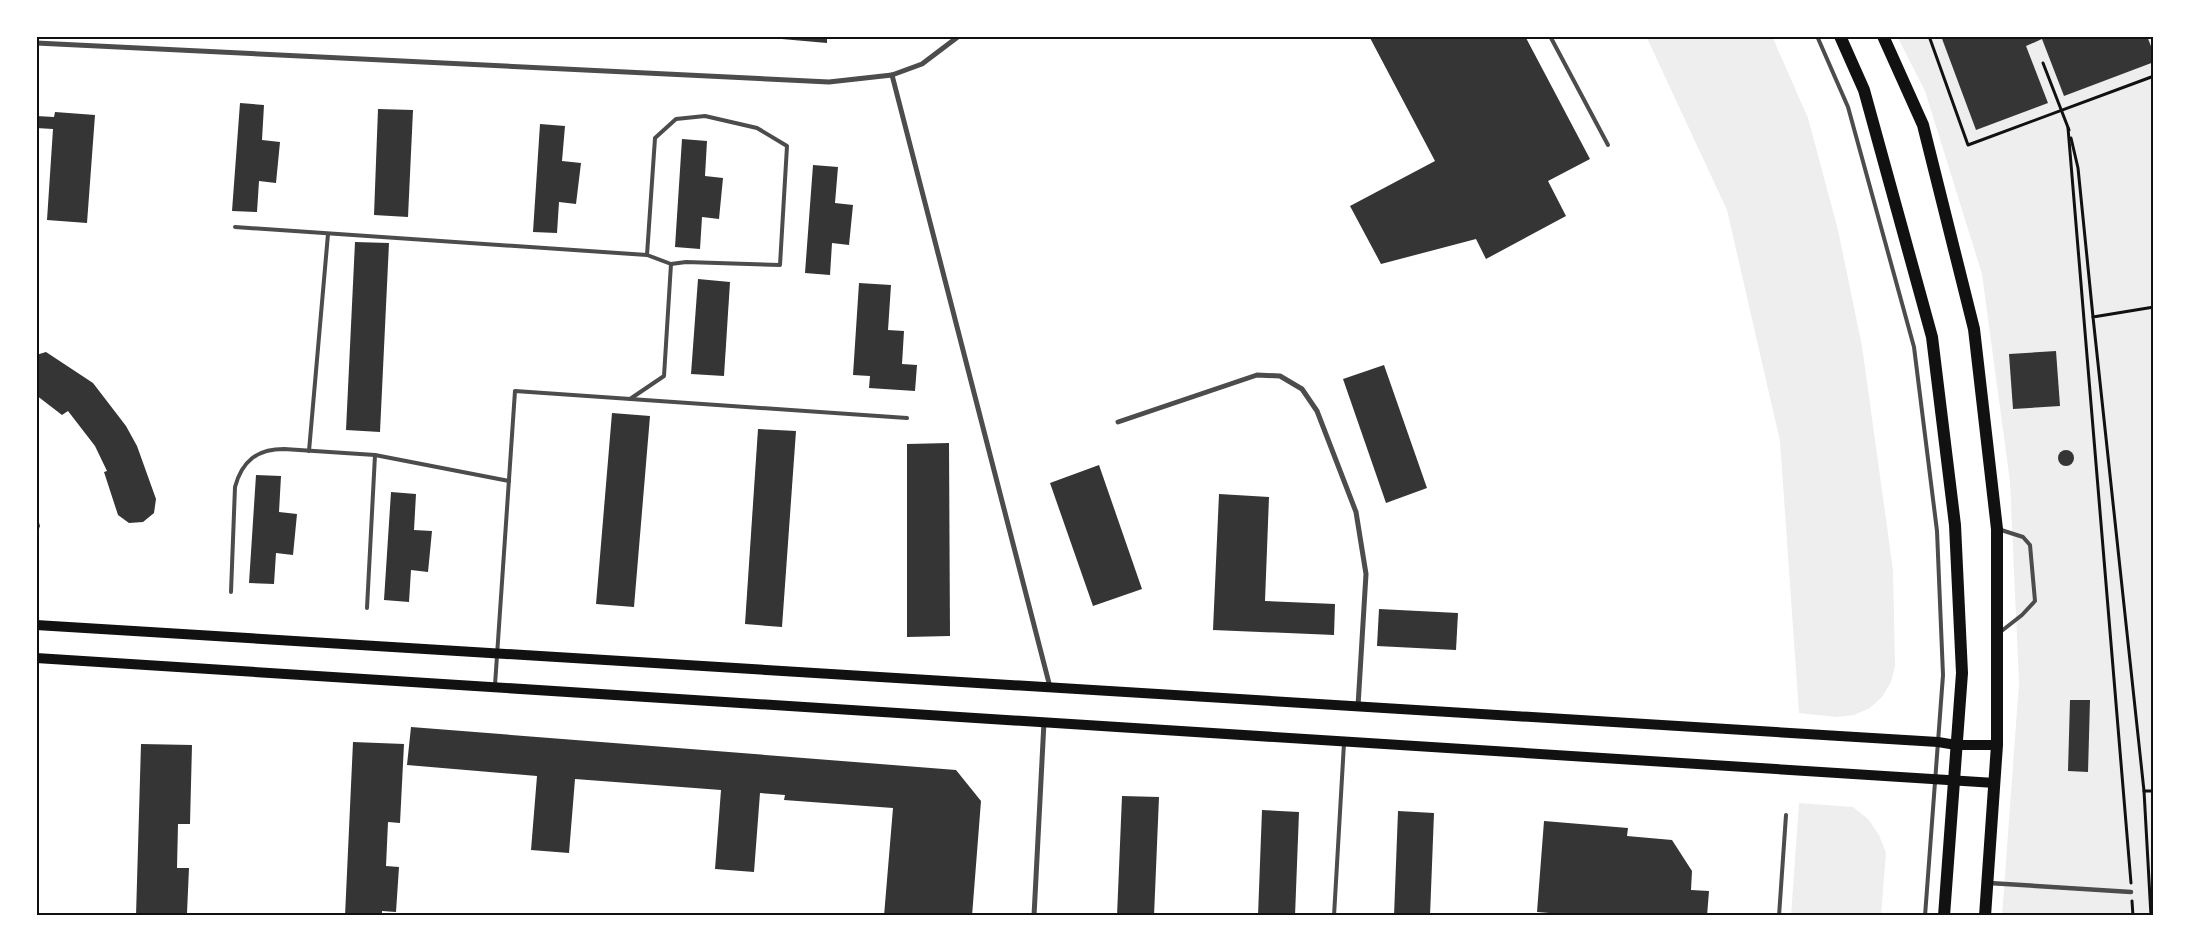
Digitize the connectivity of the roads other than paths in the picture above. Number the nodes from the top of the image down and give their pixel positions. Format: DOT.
graph roads {
  1 [pos="959,36"];
  2 [pos="1550,36"];
  3 [pos="1817,36"];
  4 [pos="1840,36"];
  5 [pos="1883,36"];
  6 [pos="36,43"];
  7 [pos="892,76"];
  8 [pos="1608,145"];
  9 [pos="235,227"];
  10 [pos="328,234"];
  11 [pos="646,255"];
  12 [pos="671,264"];
  13 [pos="630,399"];
  14 [pos="907,418"];
  15 [pos="1118,422"];
  16 [pos="309,451"];
  17 [pos="375,456"];
  18 [pos="509,481"];
  19 [pos="1996,529"];
  20 [pos="231,592"];
  21 [pos="367,608"];
  22 [pos="36,625"];
  23 [pos="1998,635"];
  24 [pos="497,653"];
  25 [pos="36,658"];
  26 [pos="1050,687"];
  27 [pos="495,688"];
  28 [pos="1358,706"];
  29 [pos="1044,722"];
  30 [pos="1345,742"];
  31 [pos="1938,742"];
  32 [pos="1997,744"];
  33 [pos="1956,745"];
  34 [pos="1934,780"];
  35 [pos="1954,780"];
  36 [pos="1994,783"];
  37 [pos="1786,815"];
  38 [pos="1988,883"];
  39 [pos="2131,892"];
  40 [pos="1034,916"];
  41 [pos="1334,916"];
  42 [pos="1779,916"];
  43 [pos="1924,916"];
  44 [pos="1944,916"];
  45 [pos="1985,916"];
  1 -- 7 [label="street"];
  2 -- 8 [label="lane"];
  3 -- 31 [label="lane"];
  4 -- 33 [label="main road"];
  5 -- 19 [label="main road"];
  6 -- 7 [label="street"];
  7 -- 26 [label="street"];
  9 -- 10 [label="lane"];
  10 -- 11 [label="lane"];
  10 -- 16 [label="lane"];
  11 -- 12 [label="lane"];
  11 -- 12 [label="lane"];
  12 -- 13 [label="lane"];
  13 -- 14 [label="lane"];
  13 -- 18 [label="lane"];
  15 -- 28 [label="street"];
  16 -- 17 [label="lane"];
  16 -- 20 [label="lane"];
  17 -- 18 [label="lane"];
  17 -- 21 [label="lane"];
  18 -- 24 [label="lane"];
  19 -- 23 [label="main road"];
  19 -- 23 [label="lane"];
  22 -- 24 [label="main road"];
  23 -- 32 [label="main road"];
  24 -- 26 [label="main road"];
  24 -- 27 [label="lane"];
  25 -- 27 [label="main road"];
  26 -- 28 [label="main road"];
  27 -- 29 [label="main road"];
  28 -- 31 [label="main road"];
  29 -- 30 [label="main road"];
  29 -- 40 [label="street"];
  30 -- 34 [label="main road"];
  30 -- 41 [label="lane"];
  31 -- 33 [label="main road"];
  31 -- 34 [label="lane"];
  32 -- 33 [label="main road"];
  32 -- 36 [label="main road"];
  33 -- 35 [label="main road"];
  34 -- 35 [label="main road"];
  34 -- 43 [label="lane"];
  35 -- 36 [label="main road"];
  35 -- 44 [label="main road"];
  36 -- 38 [label="main road"];
  37 -- 42 [label="lane"];
  38 -- 39 [label="street"];
  38 -- 45 [label="main road"];
}
